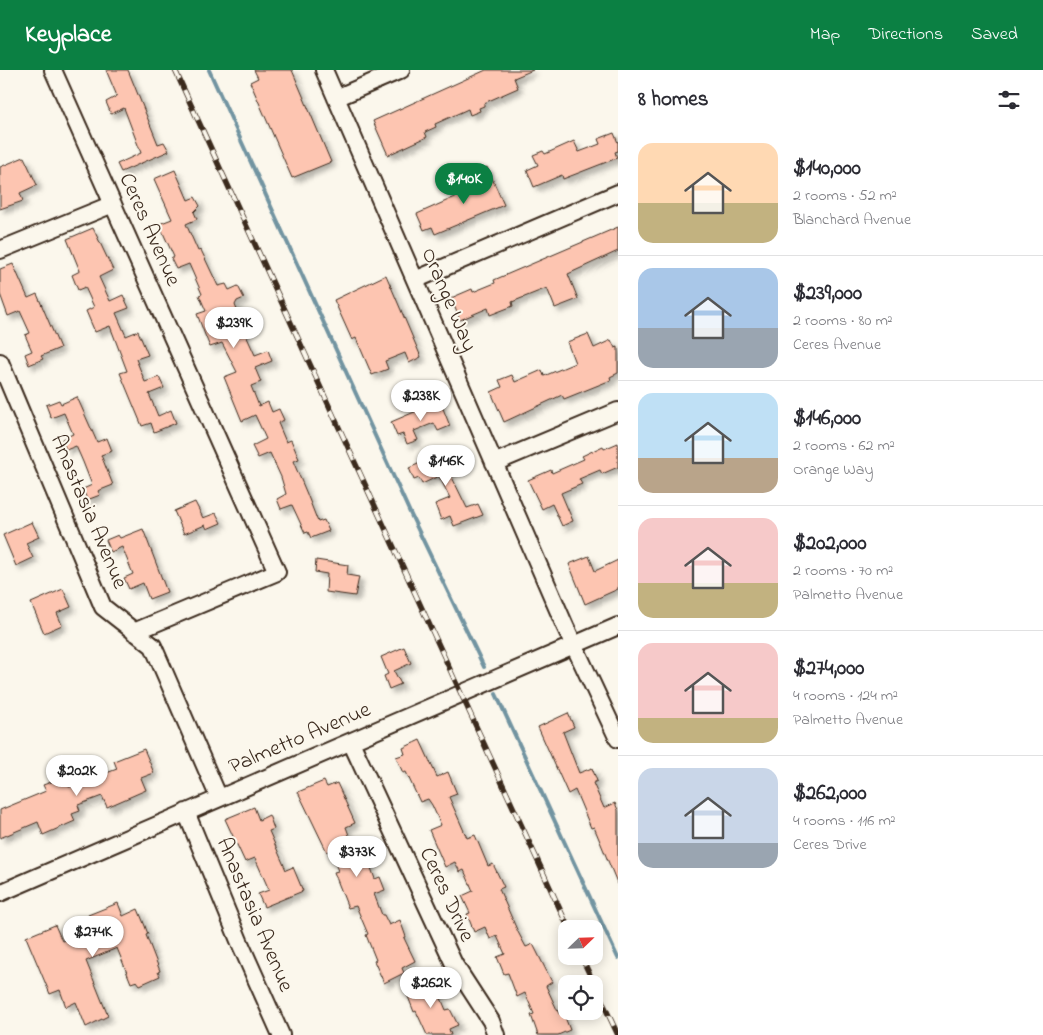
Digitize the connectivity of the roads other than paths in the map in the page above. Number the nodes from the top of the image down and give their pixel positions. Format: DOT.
graph roads {
  1 [pos="53,70"];
  2 [pos="324,70"];
  3 [pos="401,70"];
  4 [pos="336,98"];
  5 [pos="618,193"];
  6 [pos="113,204"];
  7 [pos="0,250"];
  8 [pos="415,280"];
  9 [pos="0,362"];
  10 [pos="618,411"];
  11 [pos="494,463"];
  12 [pos="618,626"];
  13 [pos="134,632"];
  14 [pos="574,644"];
  15 [pos="618,739"];
  16 [pos="351,742"];
  17 [pos="219,798"];
  18 [pos="186,812"];
  19 [pos="0,893"];
  20 [pos="281,1035"];
  21 [pos="496,1035"];
  1 -- 6 [label="street, Ceres Avenue"];
  2 -- 4 [label="street, Orange Way"];
  3 -- 4 [label="street"];
  4 -- 8 [label="street, Orange Way"];
  5 -- 8 [label="street"];
  6 -- 7 [label="street"];
  6 -- 13 [label="street, Ceres Avenue"];
  8 -- 11 [label="street, Orange Way"];
  9 -- 13 [label="street, Anastasia Avenue"];
  10 -- 11 [label="street"];
  11 -- 14 [label="street, Orange Way"];
  12 -- 14 [label="street, Palmetto Avenue"];
  13 -- 17 [label="street, Anastasia Avenue"];
  14 -- 15 [label="street, Orange Way"];
  14 -- 16 [label="street, Palmetto Avenue"];
  16 -- 17 [label="street, Palmetto Avenue"];
  16 -- 21 [label="street, Ceres Drive"];
  17 -- 18 [label="street, Palmetto Avenue"];
  18 -- 19 [label="street, Palmetto Avenue"];
  18 -- 20 [label="street, Anastasia Avenue"];
}
